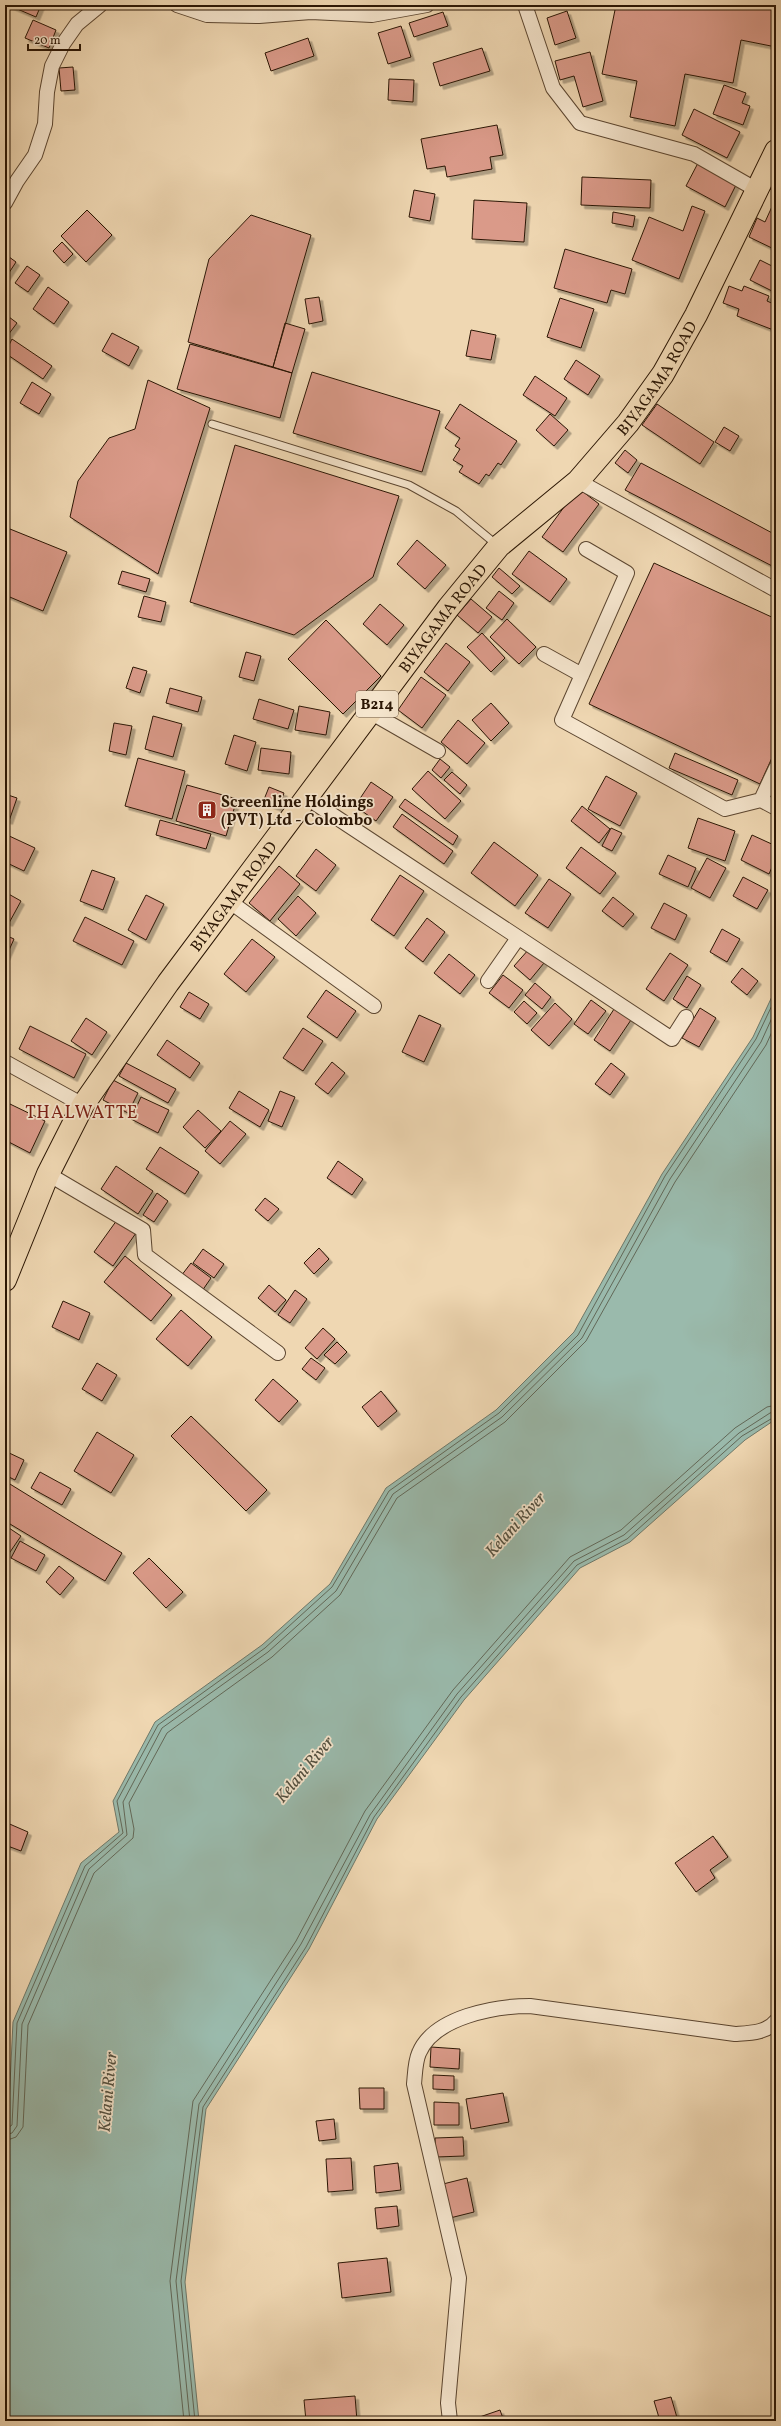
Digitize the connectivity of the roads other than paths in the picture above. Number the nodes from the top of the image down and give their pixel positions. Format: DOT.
graph roads {
  1 [pos="100,5"];
  2 [pos="177,5"];
  3 [pos="428,5"];
  4 [pos="525,5"];
  5 [pos="398,8"];
  6 [pos="776,151"];
  7 [pos="757,190"];
  8 [pos="5,203"];
  9 [pos="212,424"];
  10 [pos="578,481"];
  11 [pos="499,546"];
  12 [pos="586,549"];
  13 [pos="776,590"];
  14 [pos="544,654"];
  15 [pos="582,675"];
  16 [pos="370,712"];
  17 [pos="438,751"];
  18 [pos="776,768"];
  19 [pos="307,798"];
  20 [pos="761,800"];
  21 [pos="776,808"];
  22 [pos="229,901"];
  23 [pos="518,938"];
  24 [pos="488,981"];
  25 [pos="374,1006"];
  26 [pos="686,1017"];
  27 [pos="5,1062"];
  28 [pos="83,1105"];
  29 [pos="48,1174"];
  30 [pos="5,1280"];
  31 [pos="278,1353"];
  32 [pos="776,2021"];
  33 [pos="450,2421"];
  1 -- 8 [label="street"];
  2 -- 5 [label="street"];
  3 -- 5 [label="street"];
  4 -- 7 [label="street"];
  6 -- 7 [label="main road, BIYAGAMA ROAD / B214"];
  7 -- 10 [label="main road, BIYAGAMA ROAD / B214"];
  9 -- 11 [label="lane"];
  10 -- 11 [label="main road, BIYAGAMA ROAD / B214"];
  10 -- 13 [label="street"];
  11 -- 16 [label="main road, BIYAGAMA ROAD / B214"];
  12 -- 15 [label="street"];
  14 -- 15 [label="street"];
  15 -- 20 [label="street"];
  16 -- 17 [label="street"];
  16 -- 19 [label="main road, BIYAGAMA ROAD / B214"];
  18 -- 20 [label="street"];
  19 -- 22 [label="main road, BIYAGAMA ROAD / B214"];
  19 -- 23 [label="street"];
  20 -- 21 [label="street"];
  22 -- 25 [label="street"];
  22 -- 28 [label="main road, BIYAGAMA ROAD / B214"];
  23 -- 24 [label="street"];
  23 -- 26 [label="street"];
  27 -- 28 [label="street"];
  28 -- 29 [label="main road, BIYAGAMA ROAD / B214"];
  29 -- 30 [label="main road, BIYAGAMA ROAD / B214"];
  29 -- 31 [label="street"];
  32 -- 33 [label="street"];
}
